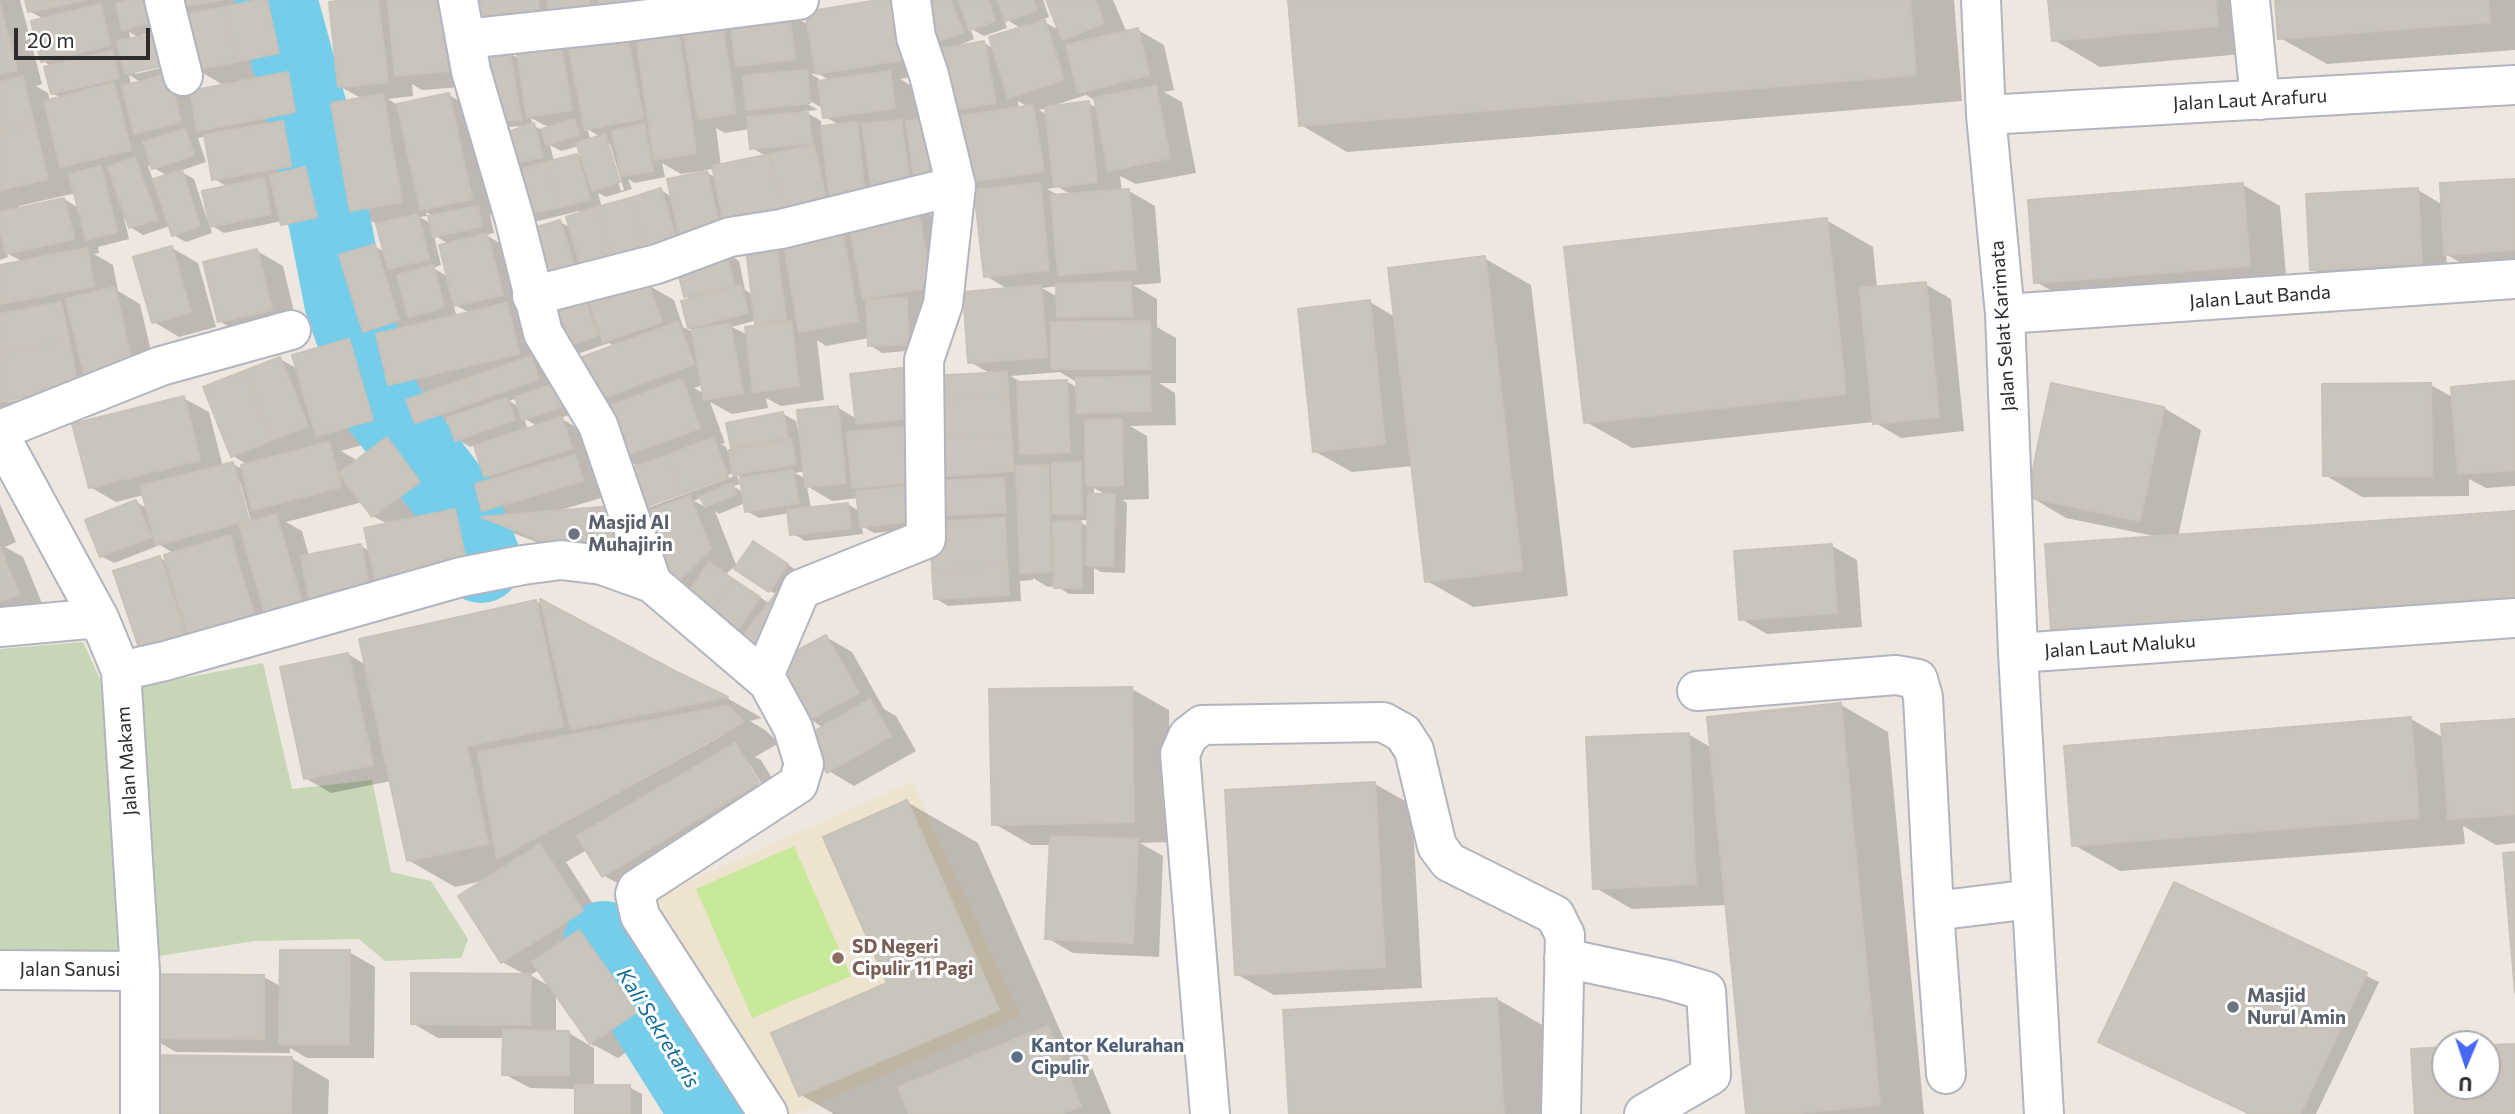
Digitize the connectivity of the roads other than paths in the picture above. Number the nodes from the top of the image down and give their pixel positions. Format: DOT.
graph roads {
  1 [pos="164,0"];
  2 [pos="458,0"];
  3 [pos="799,0"];
  4 [pos="911,0"];
  5 [pos="1981,0"];
  6 [pos="2250,0"];
  7 [pos="465,39"];
  8 [pos="183,76"];
  9 [pos="2515,85"];
  10 [pos="2260,100"];
  11 [pos="1986,115"];
  12 [pos="957,186"];
  13 [pos="2515,279"];
  14 [pos="532,296"];
  15 [pos="2005,314"];
  16 [pos="291,330"];
  17 [pos="0,430"];
  18 [pos="0,436"];
  19 [pos="652,583"];
  20 [pos="99,618"];
  21 [pos="2515,618"];
  22 [pos="0,627"];
  23 [pos="2018,653"];
  24 [pos="121,671"];
  25 [pos="763,678"];
  26 [pos="1697,691"];
  27 [pos="2032,899"];
  28 [pos="1934,911"];
  29 [pos="1564,958"];
  30 [pos="0,970"];
  31 [pos="140,971"];
  32 [pos="1946,1074"];
  33 [pos="140,1114"];
  34 [pos="768,1114"];
  35 [pos="1210,1114"];
  36 [pos="1561,1114"];
  37 [pos="1644,1114"];
  38 [pos="2044,1114"];
  1 -- 8 [label="street"];
  2 -- 7 [label="street"];
  3 -- 7 [label="street"];
  4 -- 12 [label="street"];
  5 -- 11 [label="street, Jalan Selat Karimata"];
  6 -- 10 [label="street"];
  7 -- 14 [label="street"];
  9 -- 10 [label="street, Jalan Laut Arafuru"];
  10 -- 11 [label="street, Jalan Laut Arafuru"];
  11 -- 15 [label="street, Jalan Selat Karimata"];
  12 -- 14 [label="street"];
  12 -- 25 [label="street"];
  13 -- 15 [label="street, Jalan Laut Banda"];
  14 -- 19 [label="street"];
  15 -- 23 [label="street, Jalan Selat Karimata"];
  16 -- 17 [label="street"];
  18 -- 20 [label="street, Jalan Makam"];
  19 -- 24 [label="street"];
  19 -- 25 [label="street"];
  20 -- 22 [label="street"];
  20 -- 24 [label="street, Jalan Makam"];
  21 -- 23 [label="street, Jalan Laut Maluku"];
  23 -- 27 [label="street, Jalan Laut Maluku"];
  24 -- 31 [label="street, Jalan Makam"];
  25 -- 34 [label="street"];
  26 -- 28 [label="street"];
  27 -- 28 [label="street"];
  27 -- 38 [label="street, Jalan Laut Maluku"];
  28 -- 32 [label="street"];
  29 -- 35 [label="street"];
  29 -- 36 [label="street"];
  29 -- 37 [label="street"];
  30 -- 31 [label="street, Jalan Sanusi"];
  31 -- 33 [label="street, Jalan Makam"];
}
